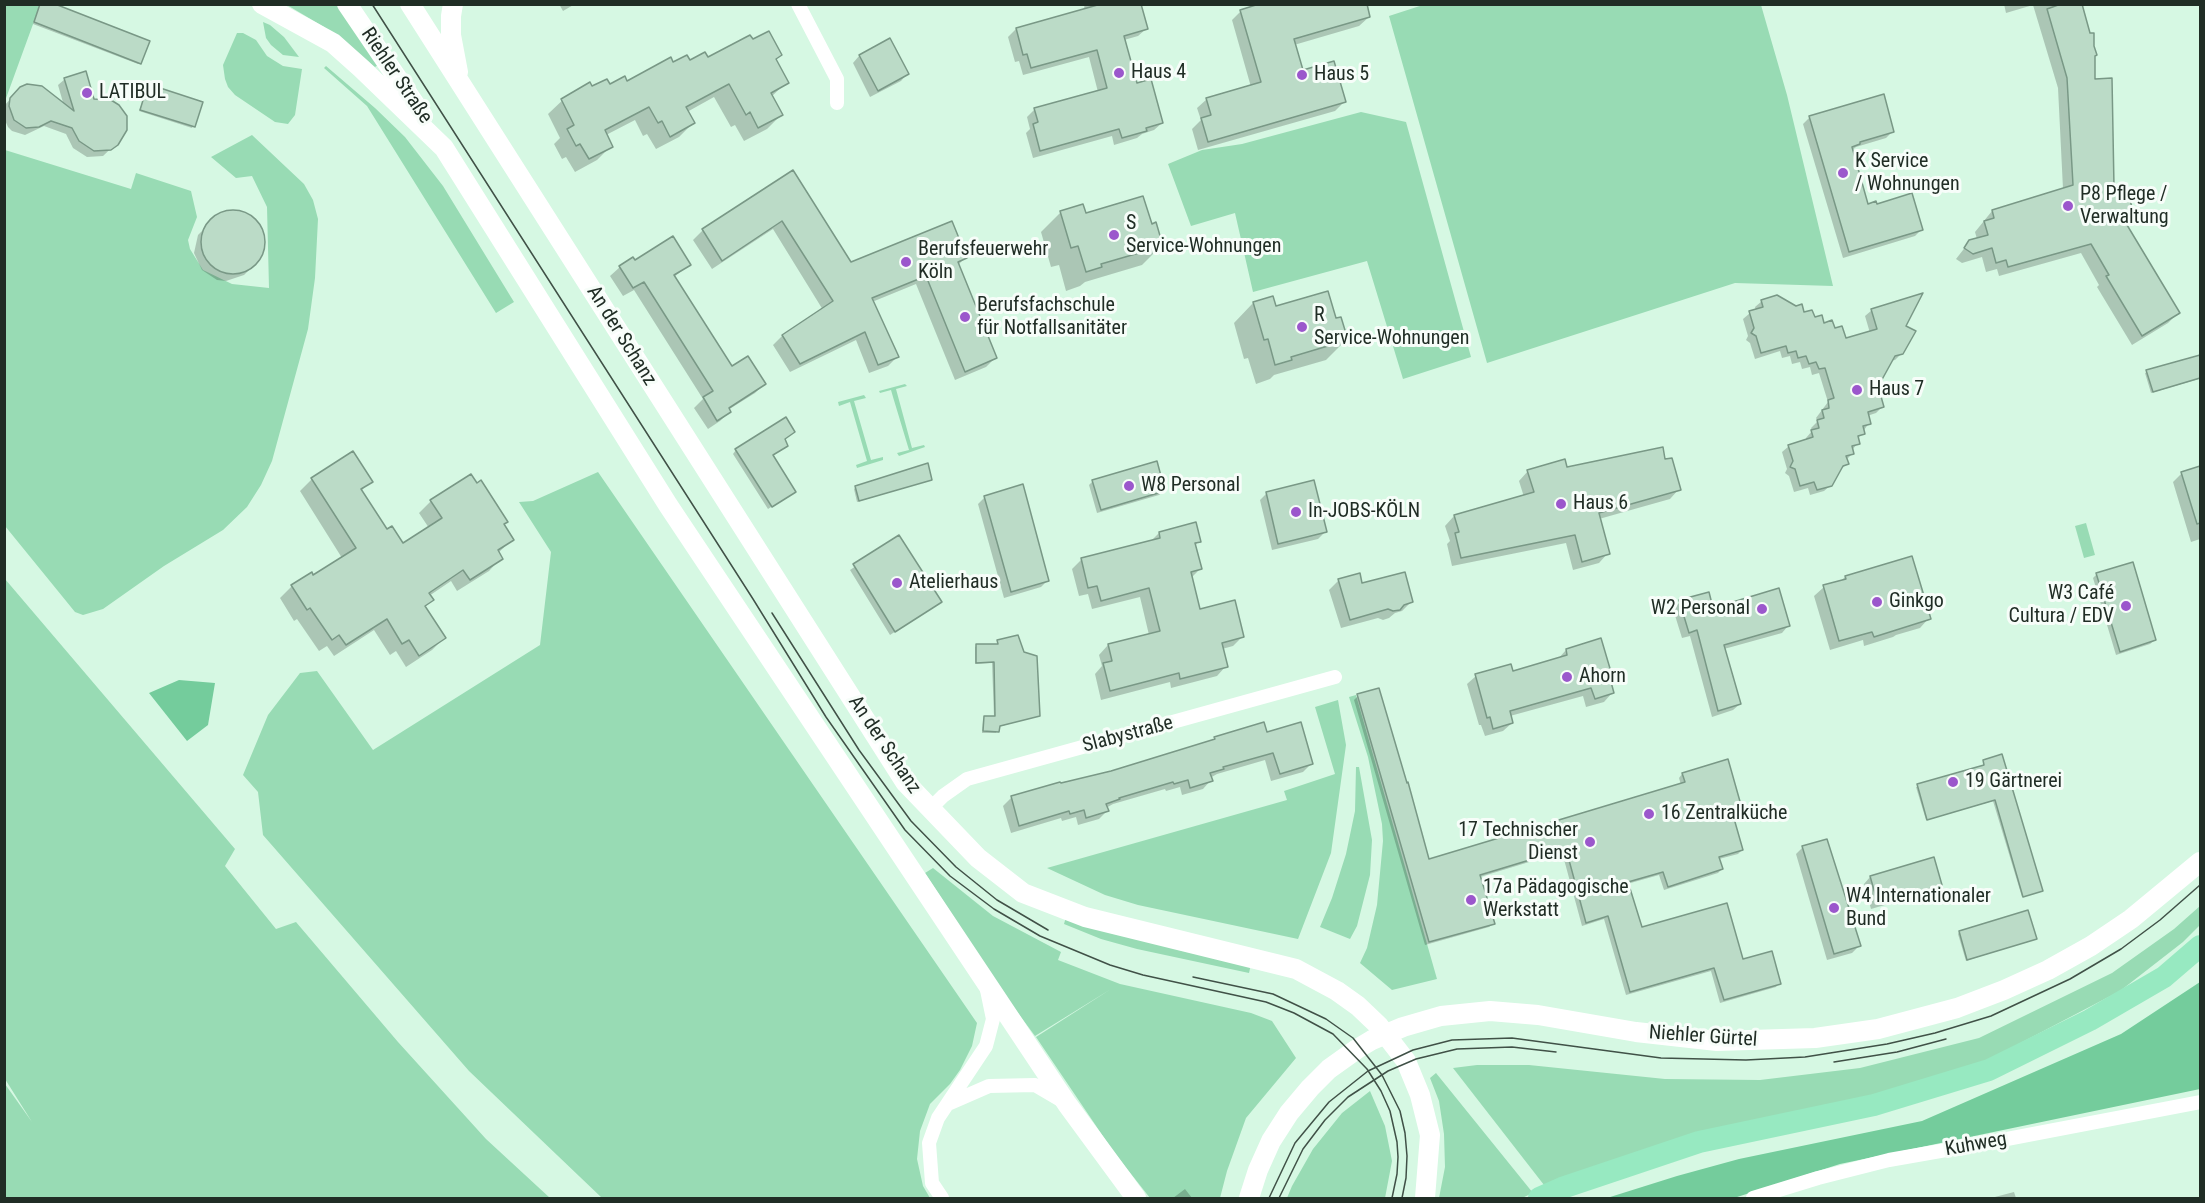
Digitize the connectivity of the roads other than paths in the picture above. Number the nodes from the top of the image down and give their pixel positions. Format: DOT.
graph roads {
  1 [pos="262,4"];
  2 [pos="347,4"];
  3 [pos="410,4"];
  4 [pos="453,4"];
  5 [pos="798,4"];
  6 [pos="466,92"];
  7 [pos="837,103"];
  8 [pos="444,148"];
  9 [pos="1335,677"];
  10 [pos="930,809"];
  11 [pos="2200,862"];
  12 [pos="2200,946"];
  13 [pos="2200,959"];
  14 [pos="986,984"];
  15 [pos="2200,1102"];
  16 [pos="948,1104"];
  17 [pos="1067,1104"];
  18 [pos="1566,1194"];
  19 [pos="942,1198"];
  20 [pos="1136,1198"];
  21 [pos="1249,1198"];
  22 [pos="1425,1198"];
  23 [pos="1539,1198"];
  24 [pos="1753,1198"];
  1 -- 8 [label="main road"];
  2 -- 8 [label="main road, Riehler Straße"];
  3 -- 6 [label="main road"];
  4 -- 6 [label="main road"];
  5 -- 7 [label="street"];
  6 -- 10 [label="main road, An der Schanz"];
  8 -- 14 [label="main road"];
  9 -- 10 [label="street, Slabystraße"];
  10 -- 22 [label="main road, An der Schanz"];
  11 -- 21 [label="main road, Niehler Gürtel"];
  12 -- 18 [label="main road"];
  13 -- 18 [label="main road"];
  14 -- 16 [label="street"];
  14 -- 17 [label="main road"];
  15 -- 24 [label="street, Kuhweg"];
  16 -- 17 [label="street"];
  16 -- 19 [label="street"];
  17 -- 20 [label="main road"];
  18 -- 23 [label="main road"];
}
